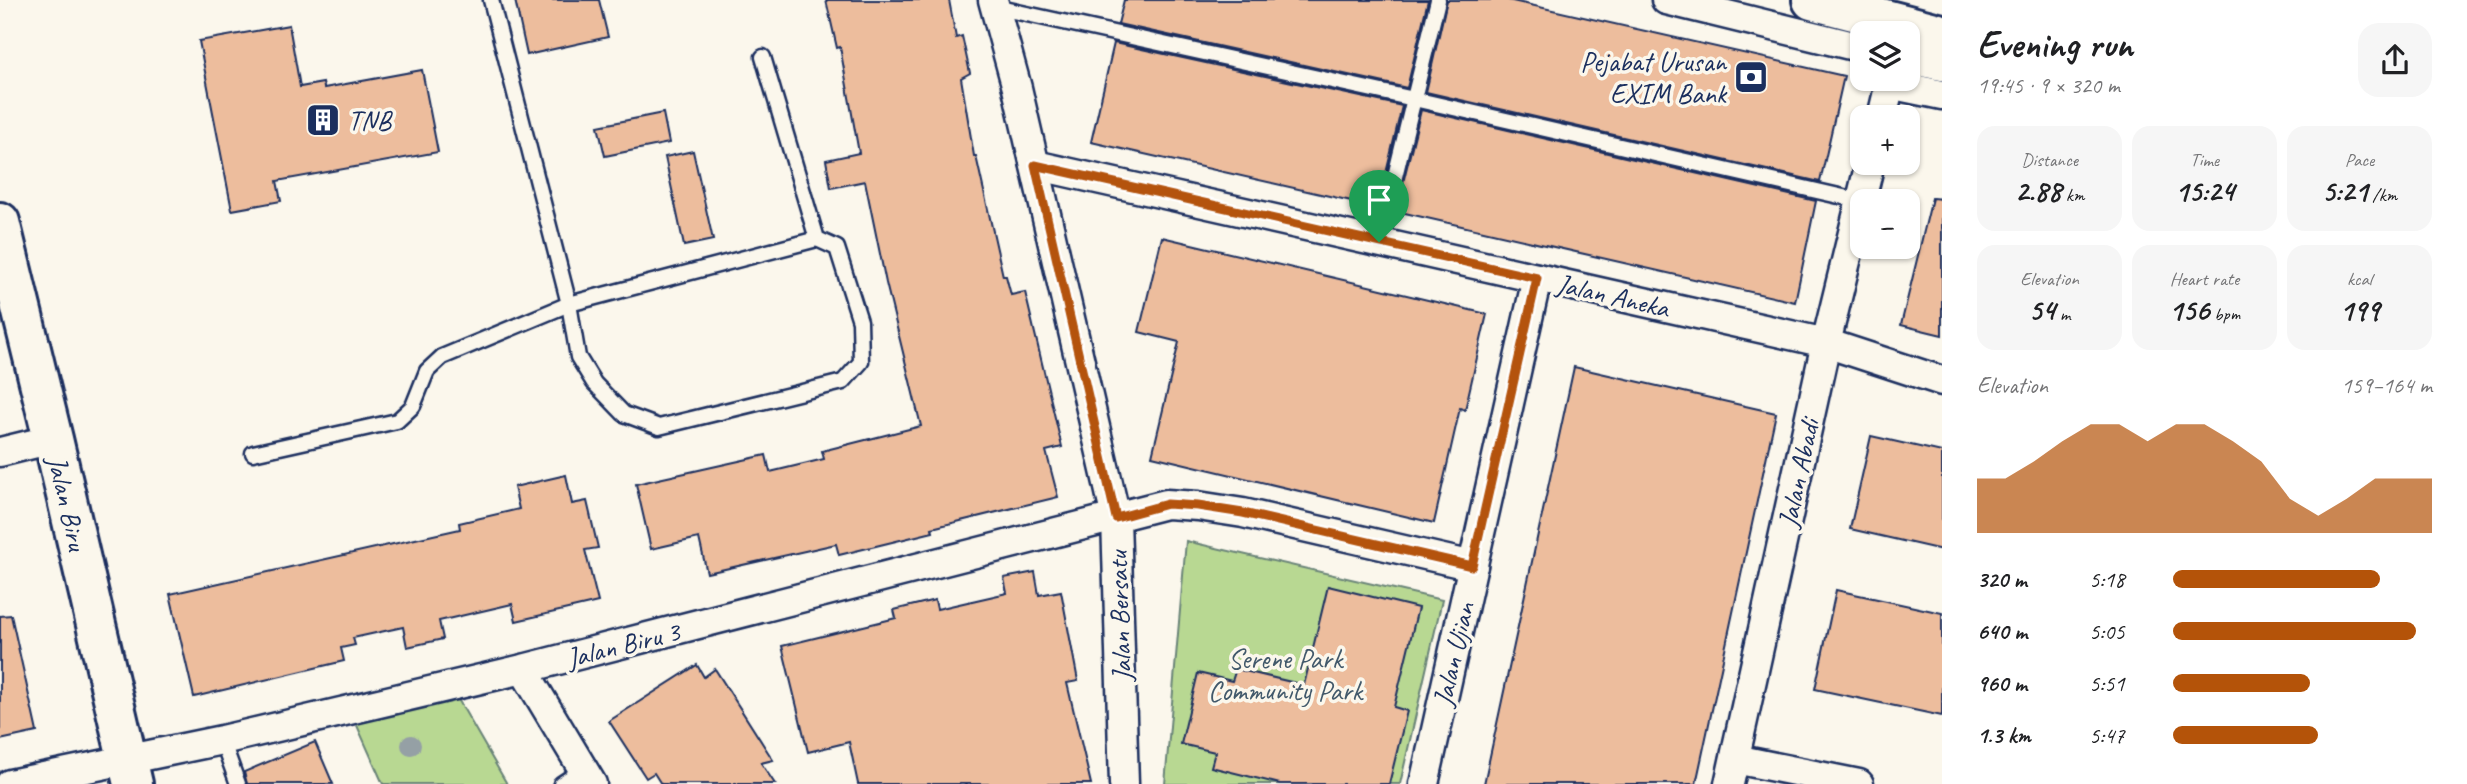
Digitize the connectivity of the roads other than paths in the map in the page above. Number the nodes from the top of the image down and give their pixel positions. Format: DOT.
graph roads {
  1 [pos="491,0"];
  2 [pos="1438,0"];
  3 [pos="1666,0"];
  4 [pos="1812,0"];
  5 [pos="994,3"];
  6 [pos="1942,34"];
  7 [pos="1850,45"];
  8 [pos="763,57"];
  9 [pos="1920,61"];
  10 [pos="1942,66"];
  11 [pos="1920,88"];
  12 [pos="1942,94"];
  13 [pos="1414,99"];
  14 [pos="1035,165"];
  15 [pos="1850,198"];
  16 [pos="0,222"];
  17 [pos="817,239"];
  18 [pos="1379,242"];
  19 [pos="1850,246"];
  20 [pos="1537,278"];
  21 [pos="569,304"];
  22 [pos="1826,343"];
  23 [pos="1942,381"];
  24 [pos="53,439"];
  25 [pos="0,452"];
  26 [pos="253,453"];
  27 [pos="1116,518"];
  28 [pos="1472,566"];
  29 [pos="523,669"];
  30 [pos="222,740"];
  31 [pos="130,771"];
  32 [pos="1732,772"];
  33 [pos="578,779"];
  34 [pos="10,784"];
  35 [pos="238,784"];
  36 [pos="1124,784"];
  37 [pos="1424,784"];
  38 [pos="1858,784"];
  1 -- 21 [label="lane"];
  2 -- 13 [label="lane"];
  3 -- 7 [label="street"];
  4 -- 6 [label="street"];
  5 -- 13 [label="lane"];
  5 -- 14 [label="street, Jalan Bersatu"];
  8 -- 17 [label="lane"];
  9 -- 10 [label="street"];
  11 -- 12 [label="street"];
  13 -- 15 [label="lane"];
  13 -- 18 [label="lane"];
  14 -- 18 [label="street, Jalan Aneka"];
  14 -- 27 [label="street, Jalan Bersatu"];
  16 -- 24 [label="street, Jalan Biru"];
  17 -- 21 [label="lane"];
  17 -- 21 [label="lane"];
  18 -- 20 [label="street, Jalan Aneka"];
  19 -- 22 [label="street, Jalan Abadi"];
  20 -- 22 [label="street, Jalan Aneka"];
  20 -- 28 [label="street, Jalan Ujian"];
  21 -- 26 [label="lane"];
  22 -- 23 [label="street, Jalan Aneka"];
  22 -- 32 [label="street, Jalan Abadi"];
  24 -- 25 [label="street"];
  24 -- 31 [label="street, Jalan Biru"];
  27 -- 28 [label="street, Jalan Biru 3"];
  27 -- 29 [label="street, Jalan Biru 3"];
  27 -- 36 [label="street, Jalan Bersatu"];
  28 -- 37 [label="street, Jalan Ujian"];
  29 -- 30 [label="street, Jalan Biru 3"];
  29 -- 33 [label="street"];
  30 -- 31 [label="street, Jalan Biru 3"];
  30 -- 35 [label="lane"];
  31 -- 34 [label="street, Jalan Biru 3"];
  32 -- 38 [label="street"];
}
